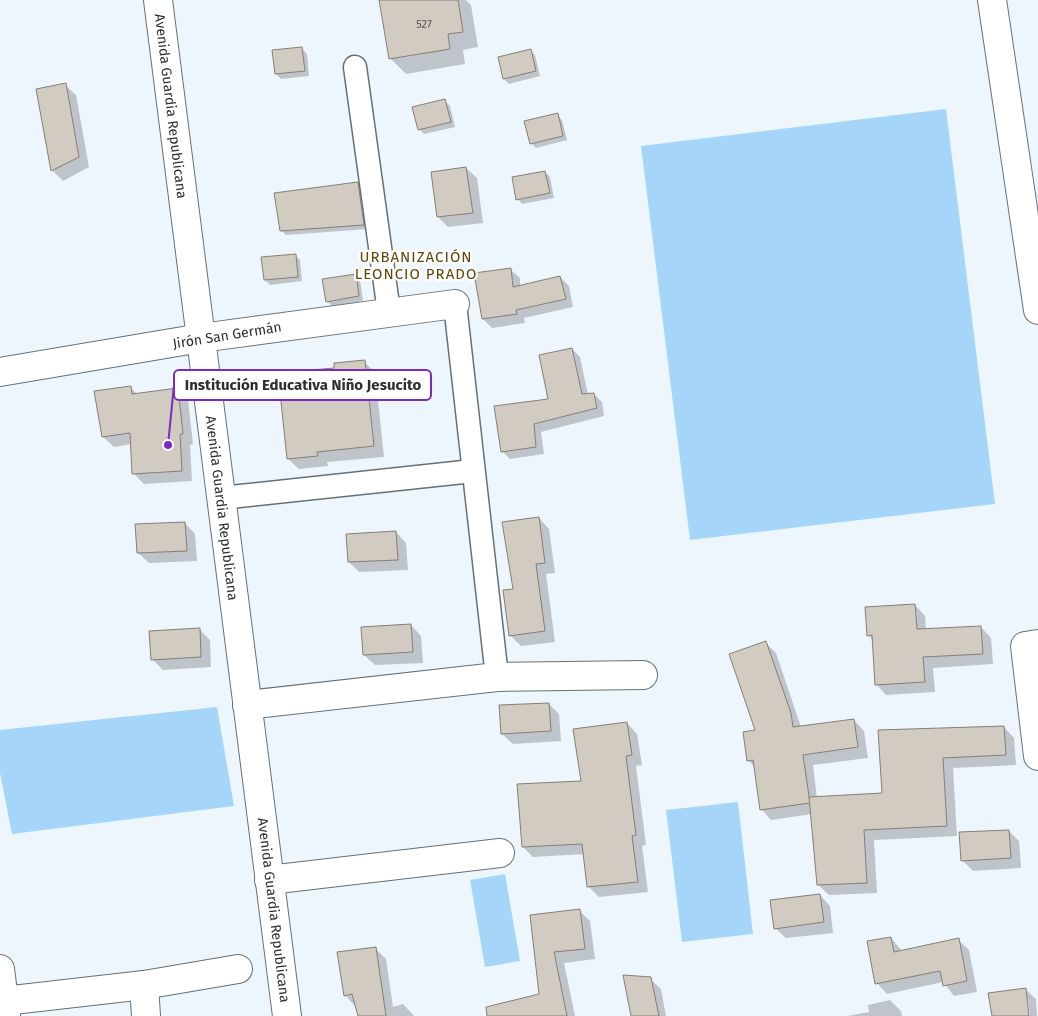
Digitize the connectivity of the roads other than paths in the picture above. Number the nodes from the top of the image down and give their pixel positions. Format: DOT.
graph roads {
  1 [pos="158,0"];
  2 [pos="992,0"];
  3 [pos="355,67"];
  4 [pos="455,304"];
  5 [pos="1038,310"];
  6 [pos="389,312"];
  7 [pos="201,338"];
  8 [pos="0,372"];
  9 [pos="474,471"];
  10 [pos="221,498"];
  11 [pos="1032,645"];
  12 [pos="643,675"];
  13 [pos="497,677"];
  14 [pos="247,705"];
  15 [pos="1038,756"];
  16 [pos="500,853"];
  17 [pos="269,880"];
  18 [pos="0,969"];
  19 [pos="238,969"];
  20 [pos="144,985"];
  21 [pos="5,1009"];
  22 [pos="146,1016"];
  23 [pos="287,1016"];
  1 -- 7 [label="street, Avenida Guardia Republicana"];
  2 -- 5 [label="street"];
  3 -- 6 [label="street"];
  4 -- 6 [label="street, Jirón San Germán"];
  4 -- 9 [label="street"];
  6 -- 7 [label="street, Jirón San Germán"];
  7 -- 8 [label="street, Jirón San Germán"];
  7 -- 10 [label="street, Avenida Guardia Republicana"];
  9 -- 10 [label="street"];
  9 -- 13 [label="street"];
  10 -- 14 [label="street, Avenida Guardia Republicana"];
  11 -- 15 [label="street"];
  12 -- 13 [label="street"];
  13 -- 14 [label="street"];
  14 -- 17 [label="street, Avenida Guardia Republicana"];
  16 -- 17 [label="street"];
  17 -- 23 [label="street, Avenida Guardia Republicana"];
  18 -- 21 [label="street"];
  19 -- 20 [label="street"];
  20 -- 21 [label="street"];
  20 -- 22 [label="street"];
}
